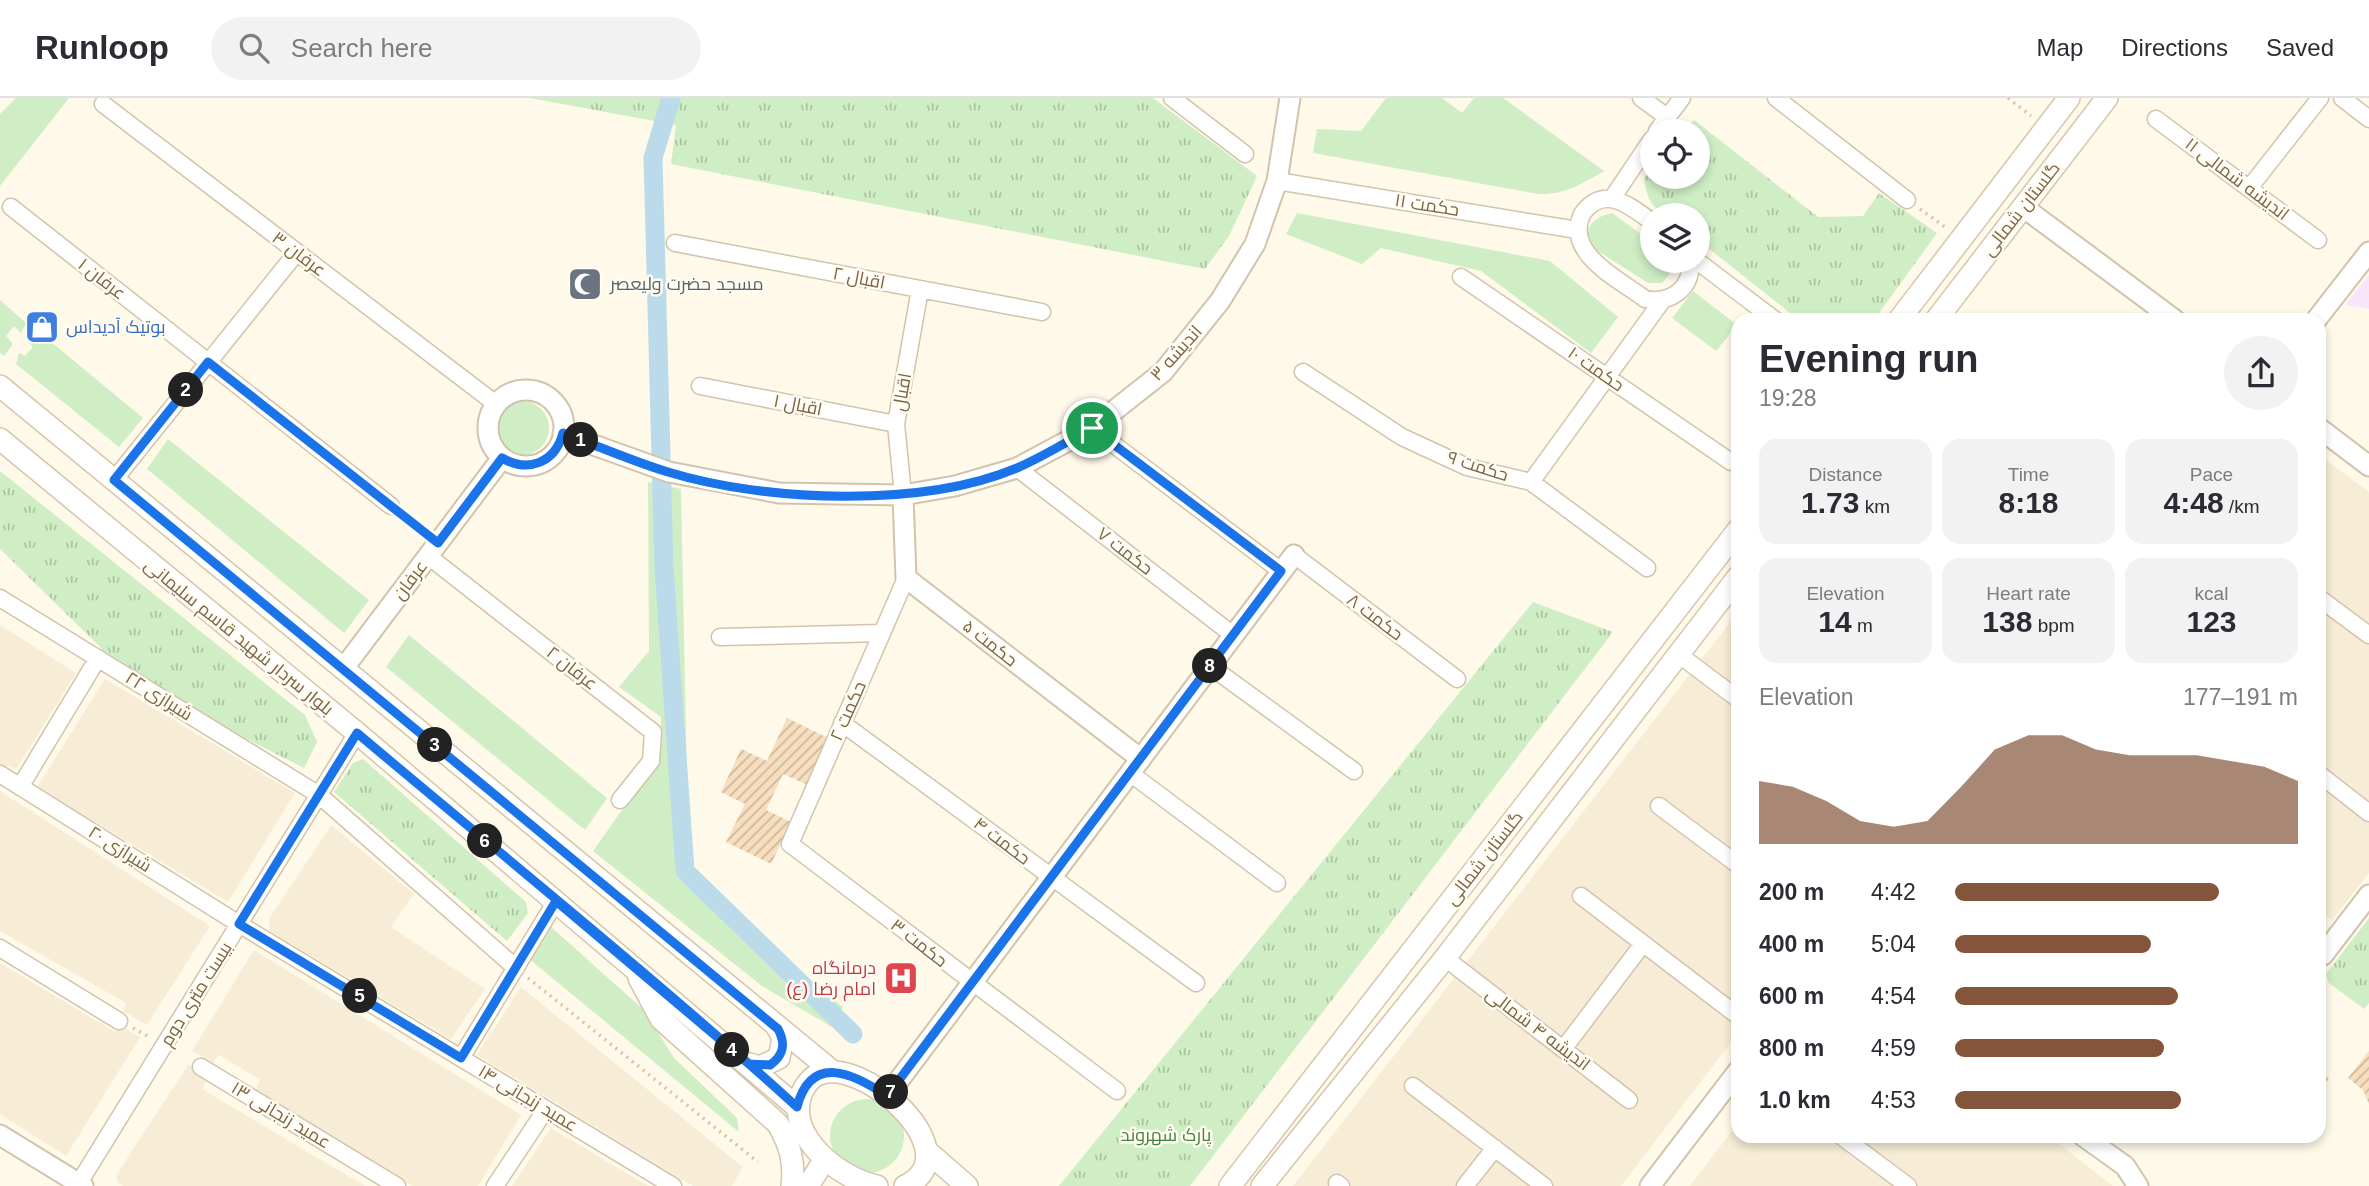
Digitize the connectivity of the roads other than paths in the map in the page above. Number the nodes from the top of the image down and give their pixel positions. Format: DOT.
graph roads {
  1 [pos="1172,98"];
  2 [pos="1290,98"];
  3 [pos="1641,98"];
  4 [pos="1682,98"];
  5 [pos="1776,98"];
  6 [pos="2069,98"];
  7 [pos="2107,98"];
  8 [pos="2320,98"];
  9 [pos="2342,98"];
  10 [pos="103,104"];
  11 [pos="1658,119"];
  12 [pos="1666,119"];
  13 [pos="2156,119"];
  14 [pos="2369,119"];
  15 [pos="1245,154"];
  16 [pos="1640,157"];
  17 [pos="1277,181"];
  18 [pos="2250,187"];
  19 [pos="1999,189"];
  20 [pos="1613,197"];
  21 [pos="1907,200"];
  22 [pos="2023,206"];
  23 [pos="10,207"];
  24 [pos="1640,213"];
  25 [pos="1577,230"];
  26 [pos="2318,240"];
  27 [pos="675,243"];
  28 [pos="297,252"];
  29 [pos="2369,252"];
  30 [pos="1710,271"];
  31 [pos="1691,273"];
  32 [pos="1461,277"];
  33 [pos="920,289"];
  34 [pos="1662,301"];
  35 [pos="1042,312"];
  36 [pos="1766,313"];
  37 [pos="1904,313"];
  38 [pos="1941,313"];
  39 [pos="2166,313"];
  40 [pos="2321,313"];
  41 [pos="208,362"];
  42 [pos="1303,372"];
  43 [pos="1607,377"];
  44 [pos="0,386"];
  45 [pos="700,386"];
  46 [pos="496,404"];
  47 [pos="896,424"];
  48 [pos="1092,428"];
  49 [pos="563,433"];
  50 [pos="2326,433"];
  51 [pos="0,439"];
  52 [pos="502,458"];
  53 [pos="1731,463"];
  54 [pos="2369,466"];
  55 [pos="1017,468"];
  56 [pos="114,480"];
  57 [pos="1531,482"];
  58 [pos="903,495"];
  59 [pos="391,506"];
  60 [pos="1731,539"];
  61 [pos="433,549"];
  62 [pos="1294,555"];
  63 [pos="1647,568"];
  64 [pos="1281,571"];
  65 [pos="905,578"];
  66 [pos="1731,586"];
  67 [pos="0,598"];
  68 [pos="2326,603"];
  69 [pos="881,633"];
  70 [pos="1233,635"];
  71 [pos="2369,635"];
  72 [pos="720,637"];
  73 [pos="1655,637"];
  74 [pos="1678,654"];
  75 [pos="98,659"];
  76 [pos="1210,666"];
  77 [pos="344,669"];
  78 [pos="1457,679"];
  79 [pos="1731,694"];
  80 [pos="842,723"];
  81 [pos="357,733"];
  82 [pos="1135,766"];
  83 [pos="1354,771"];
  84 [pos="0,774"];
  85 [pos="2326,779"];
  86 [pos="20,787"];
  87 [pos="319,794"];
  88 [pos="620,800"];
  89 [pos="1659,806"];
  90 [pos="2369,813"];
  91 [pos="790,844"];
  92 [pos="1731,859"];
  93 [pos="1051,878"];
  94 [pos="1277,883"];
  95 [pos="2369,895"];
  96 [pos="1581,896"];
  97 [pos="556,901"];
  98 [pos="239,924"];
  99 [pos="1642,945"];
  100 [pos="0,948"];
  101 [pos="2326,952"];
  102 [pos="1445,958"];
  103 [pos="634,966"];
  104 [pos="516,968"];
  105 [pos="1196,983"];
  106 [pos="971,984"];
  107 [pos="1731,1011"];
  108 [pos="119,1021"];
  109 [pos="778,1029"];
  110 [pos="1564,1048"];
  111 [pos="461,1058"];
  112 [pos="749,1064"];
  113 [pos="201,1067"];
  114 [pos="832,1071"];
  115 [pos="1731,1080"];
  116 [pos="1413,1086"];
  117 [pos="1117,1091"];
  118 [pos="887,1096"];
  119 [pos="1629,1100"];
  120 [pos="797,1107"];
  121 [pos="547,1109"];
  122 [pos="0,1135"];
  123 [pos="1850,1143"];
  124 [pos="2093,1143"];
  125 [pos="1495,1148"];
  126 [pos="928,1152"];
  127 [pos="825,1158"];
  128 [pos="849,1182"];
  129 [pos="81,1185"];
  130 [pos="397,1186"];
  131 [pos="495,1186"];
  132 [pos="673,1186"];
  133 [pos="792,1186"];
  134 [pos="808,1186"];
  135 [pos="877,1186"];
  136 [pos="905,1186"];
  137 [pos="967,1186"];
  138 [pos="1230,1186"];
  139 [pos="1262,1186"];
  140 [pos="1465,1186"];
  141 [pos="1544,1186"];
  142 [pos="1650,1186"];
  143 [pos="1908,1186"];
  144 [pos="2138,1186"];
  1 -- 15 [label="street"];
  2 -- 17 [label="street, اندیشه ۳"];
  3 -- 11 [label="street"];
  4 -- 12 [label="street"];
  5 -- 21 [label="street"];
  6 -- 19 [label="main road, گلستان شمالی"];
  7 -- 22 [label="main road, گلستان شمالی"];
  8 -- 18 [label="street"];
  9 -- 14 [label="street"];
  10 -- 28 [label="street, عرفان ۳"];
  13 -- 18 [label="street, اندیشه شمالی ۱۱"];
  16 -- 20 [label="street"];
  17 -- 25 [label="street, حکمت ۱۱"];
  17 -- 48 [label="street, اندیشه ۳"];
  18 -- 26 [label="street, اندیشه شمالی ۱۱"];
  19 -- 22 [label="main road"];
  19 -- 37 [label="main road, گلستان شمالی"];
  20 -- 24 [label="street"];
  20 -- 25 [label="street"];
  22 -- 38 [label="main road, گلستان شمالی"];
  22 -- 39 [label="street"];
  23 -- 41 [label="street, عرفان ۱"];
  25 -- 34 [label="street"];
  27 -- 33 [label="street, اقبال ۲"];
  28 -- 41 [label="street"];
  28 -- 46 [label="street, عرفان ۳"];
  29 -- 40 [label="street"];
  30 -- 36 [label="street"];
  31 -- 34 [label="street"];
  32 -- 43 [label="street, حکمت ۱۰"];
  33 -- 35 [label="street, اقبال ۲"];
  33 -- 47 [label="street, اقبال"];
  34 -- 43 [label="street"];
  41 -- 56 [label="street"];
  41 -- 59 [label="street, عرفان ۱"];
  42 -- 57 [label="street, حکمت ۹"];
  43 -- 53 [label="street, حکمت ۱۰"];
  43 -- 57 [label="street"];
  44 -- 56 [label="main road"];
  45 -- 47 [label="street, اقبال ۱"];
  46 -- 49 [label="street"];
  46 -- 52 [label="street"];
  47 -- 58 [label="street, اقبال"];
  48 -- 55 [label="street, اندیشه ۳"];
  48 -- 64 [label="street"];
  49 -- 52 [label="street"];
  49 -- 58 [label="street, اندیشه ۳"];
  50 -- 54 [label="street"];
  51 -- 81 [label="main road, بلوار سردار شهید قاسم سلیمانی"];
  52 -- 61 [label="street, عرفان"];
  55 -- 58 [label="street, اندیشه ۳"];
  55 -- 70 [label="street, حکمت ۷"];
  56 -- 77 [label="main road"];
  57 -- 63 [label="street, حکمت ۹"];
  58 -- 65 [label="street"];
  60 -- 73 [label="main road, گلستان شمالی"];
  61 -- 77 [label="street, عرفان"];
  61 -- 88 [label="street, عرفان ۲"];
  62 -- 64 [label="street"];
  62 -- 78 [label="street, حکمت ۸"];
  64 -- 70 [label="street"];
  65 -- 69 [label="street, حکمت ۲"];
  65 -- 82 [label="street, حکمت ۵"];
  66 -- 74 [label="main road, گلستان شمالی"];
  67 -- 75 [label="street, شیرازی ۲۲"];
  68 -- 71 [label="street"];
  69 -- 72 [label="street"];
  69 -- 80 [label="street, حکمت ۲"];
  70 -- 76 [label="street"];
  73 -- 74 [label="main road"];
  73 -- 138 [label="main road, گلستان شمالی"];
  74 -- 79 [label="street"];
  74 -- 102 [label="main road, گلستان شمالی"];
  75 -- 86 [label="street"];
  75 -- 87 [label="street, شیرازی ۲۲"];
  76 -- 82 [label="street"];
  76 -- 83 [label="street"];
  77 -- 109 [label="main road"];
  80 -- 91 [label="street, حکمت ۲"];
  80 -- 93 [label="street, حکمت ۴"];
  81 -- 87 [label="street, بیست متری دوم"];
  81 -- 97 [label="main road, بلوار سردار شهید قاسم سلیمانی"];
  82 -- 93 [label="street"];
  82 -- 94 [label="street, حکمت ۵"];
  84 -- 86 [label="street, شیرازی ۲۰"];
  85 -- 90 [label="street"];
  86 -- 98 [label="street, شیرازی ۲۰"];
  87 -- 98 [label="street, بیست متری دوم"];
  87 -- 104 [label="street, شیرازی ۲۲"];
  89 -- 92 [label="street"];
  91 -- 106 [label="street, حکمت ۳"];
  93 -- 105 [label="street, حکمت ۴"];
  93 -- 106 [label="street"];
  95 -- 101 [label="street"];
  96 -- 99 [label="street"];
  97 -- 103 [label="main road, بلوار سردار شهید قاسم سلیمانی"];
  97 -- 104 [label="street"];
  98 -- 111 [label="street, عمید زنجانی ۱۴"];
  98 -- 129 [label="street, بیست متری دوم"];
  99 -- 107 [label="street"];
  99 -- 110 [label="street"];
  100 -- 108 [label="street"];
  102 -- 110 [label="street, اندیشه ۴ شمالی"];
  102 -- 139 [label="main road, گلستان شمالی"];
  103 -- 112 [label="main road, بلوار سردار شهید قاسم سلیمانی"];
  103 -- 133 [label="main road"];
  104 -- 111 [label="street"];
  106 -- 117 [label="street, حکمت ۳"];
  106 -- 118 [label="street"];
  109 -- 112 [label="main road"];
  109 -- 114 [label="main road"];
  110 -- 119 [label="street, اندیشه ۴ شمالی"];
  111 -- 121 [label="street, عمید زنجانی ۱۴"];
  112 -- 120 [label="main road, بلوار سردار شهید قاسم سلیمانی"];
  113 -- 130 [label="street, عمید زنجانی ۱۳"];
  114 -- 118 [label="main road"];
  114 -- 120 [label="main road"];
  115 -- 142 [label="street"];
  116 -- 125 [label="street"];
  118 -- 126 [label="main road"];
  120 -- 127 [label="main road"];
  121 -- 131 [label="street"];
  121 -- 132 [label="street, عمید زنجانی ۱۴"];
  122 -- 129 [label="street"];
  123 -- 143 [label="street"];
  124 -- 144 [label="street"];
  125 -- 140 [label="street"];
  125 -- 141 [label="street"];
  126 -- 136 [label="main road"];
  126 -- 137 [label="main road"];
  127 -- 128 [label="main road"];
  127 -- 134 [label="main road"];
  128 -- 135 [label="main road"];
}
